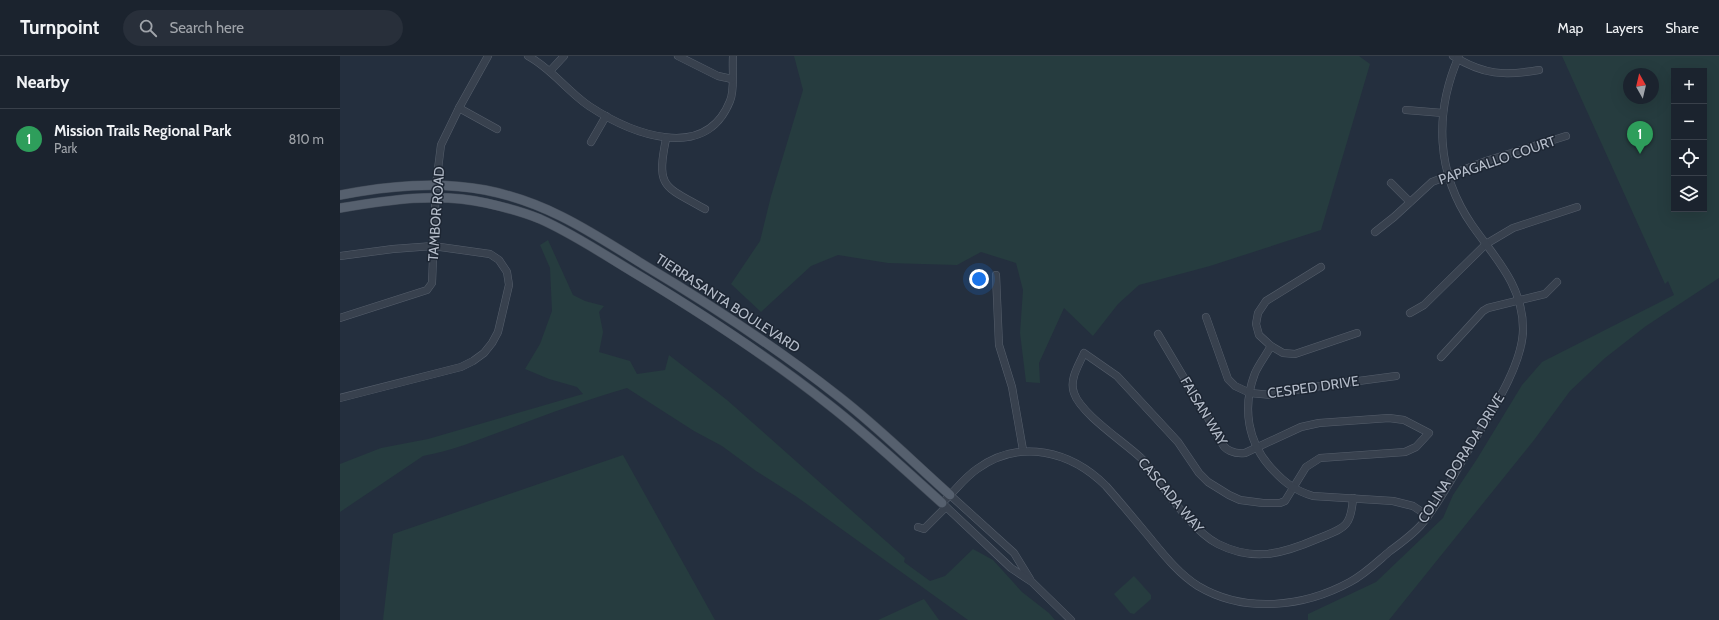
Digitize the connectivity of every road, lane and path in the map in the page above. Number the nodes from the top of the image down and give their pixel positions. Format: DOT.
graph roads {
  1 [pos="488,56"];
  2 [pos="528,56"];
  3 [pos="564,56"];
  4 [pos="678,56"];
  5 [pos="732,56"];
  6 [pos="1457,57"];
  7 [pos="1539,70"];
  8 [pos="550,71"];
  9 [pos="732,79"];
  10 [pos="459,108"];
  11 [pos="1406,110"];
  12 [pos="1443,113"];
  13 [pos="606,116"];
  14 [pos="497,129"];
  15 [pos="1566,136"];
  16 [pos="666,139"];
  17 [pos="591,142"];
  18 [pos="1448,176"];
  19 [pos="1391,183"];
  20 [pos="436,185"];
  21 [pos="340,195"];
  22 [pos="436,198"];
  23 [pos="1410,202"];
  24 [pos="1577,207"];
  25 [pos="340,208"];
  26 [pos="705,209"];
  27 [pos="1375,232"];
  28 [pos="1486,244"];
  29 [pos="433,246"];
  30 [pos="340,256"];
  31 [pos="1320,267"];
  32 [pos="996,275"];
  33 [pos="1557,282"];
  34 [pos="1519,300"];
  35 [pos="1410,313"];
  36 [pos="1206,317"];
  37 [pos="340,318"];
  38 [pos="724,330"];
  39 [pos="1357,333"];
  40 [pos="1158,334"];
  41 [pos="768,344"];
  42 [pos="1271,346"];
  43 [pos="1441,357"];
  44 [pos="1396,376"];
  45 [pos="1250,393"];
  46 [pos="340,398"];
  47 [pos="1257,449"];
  48 [pos="1023,450"];
  49 [pos="1293,488"];
  50 [pos="950,495"];
  51 [pos="1353,498"];
  52 [pos="944,505"];
  53 [pos="1428,516"];
  54 [pos="918,527"];
  55 [pos="1032,582"];
  56 [pos="1071,620"];
  1 -- 10 [label="street, TAMBOR ROAD"];
  2 -- 8 [label="street"];
  3 -- 8 [label="street"];
  4 -- 9 [label="street"];
  5 -- 9 [label="street"];
  6 -- 7 [label="street"];
  6 -- 12 [label="street, COLINA DORADA DRIVE"];
  8 -- 13 [label="street"];
  9 -- 16 [label="street"];
  10 -- 14 [label="street"];
  10 -- 20 [label="street, TAMBOR ROAD"];
  11 -- 12 [label="street"];
  12 -- 18 [label="street, COLINA DORADA DRIVE"];
  13 -- 16 [label="street"];
  13 -- 17 [label="street"];
  15 -- 18 [label="street, PAPAGALLO COURT"];
  16 -- 26 [label="street"];
  18 -- 23 [label="street, PAPAGALLO COURT"];
  18 -- 28 [label="street, COLINA DORADA DRIVE"];
  19 -- 23 [label="street"];
  20 -- 21 [label="main road, TIERRASANTA BOULEVARD"];
  20 -- 22 [label="street, TAMBOR ROAD"];
  20 -- 41 [label="main road, TIERRASANTA BOULEVARD"];
  22 -- 25 [label="main road, TIERRASANTA BOULEVARD"];
  22 -- 29 [label="street, TAMBOR ROAD"];
  22 -- 38 [label="main road, TIERRASANTA BOULEVARD"];
  23 -- 27 [label="street, PAPAGALLO COURT"];
  24 -- 28 [label="street"];
  28 -- 34 [label="street, COLINA DORADA DRIVE"];
  28 -- 35 [label="street"];
  29 -- 30 [label="street"];
  29 -- 37 [label="street, TAMBOR ROAD"];
  29 -- 46 [label="street"];
  31 -- 42 [label="street"];
  32 -- 48 [label="street"];
  33 -- 34 [label="street"];
  34 -- 43 [label="street"];
  34 -- 53 [label="street, COLINA DORADA DRIVE"];
  36 -- 45 [label="street, CESPED DRIVE"];
  38 -- 41 [label="main road"];
  38 -- 52 [label="main road, TIERRASANTA BOULEVARD"];
  39 -- 42 [label="street"];
  40 -- 47 [label="street, FAISAN WAY"];
  41 -- 50 [label="main road, TIERRASANTA BOULEVARD"];
  42 -- 45 [label="street"];
  44 -- 45 [label="street, CESPED DRIVE"];
  45 -- 47 [label="street"];
  47 -- 49 [label="street"];
  47 -- 49 [label="street, FAISAN WAY"];
  48 -- 50 [label="street, COLINA DORADA DRIVE"];
  48 -- 53 [label="street, COLINA DORADA DRIVE"];
  49 -- 51 [label="street"];
  49 -- 51 [label="street, CASCADA WAY"];
  50 -- 52 [label="street, COLINA DORADA DRIVE"];
  50 -- 55 [label="street, TIERRASANTA BOULEVARD"];
  51 -- 53 [label="street"];
  52 -- 54 [label="street, COLINA DORADA DRIVE"];
  52 -- 55 [label="street, TIERRASANTA BOULEVARD"];
  55 -- 56 [label="street, TIERRASANTA BOULEVARD"];
}
